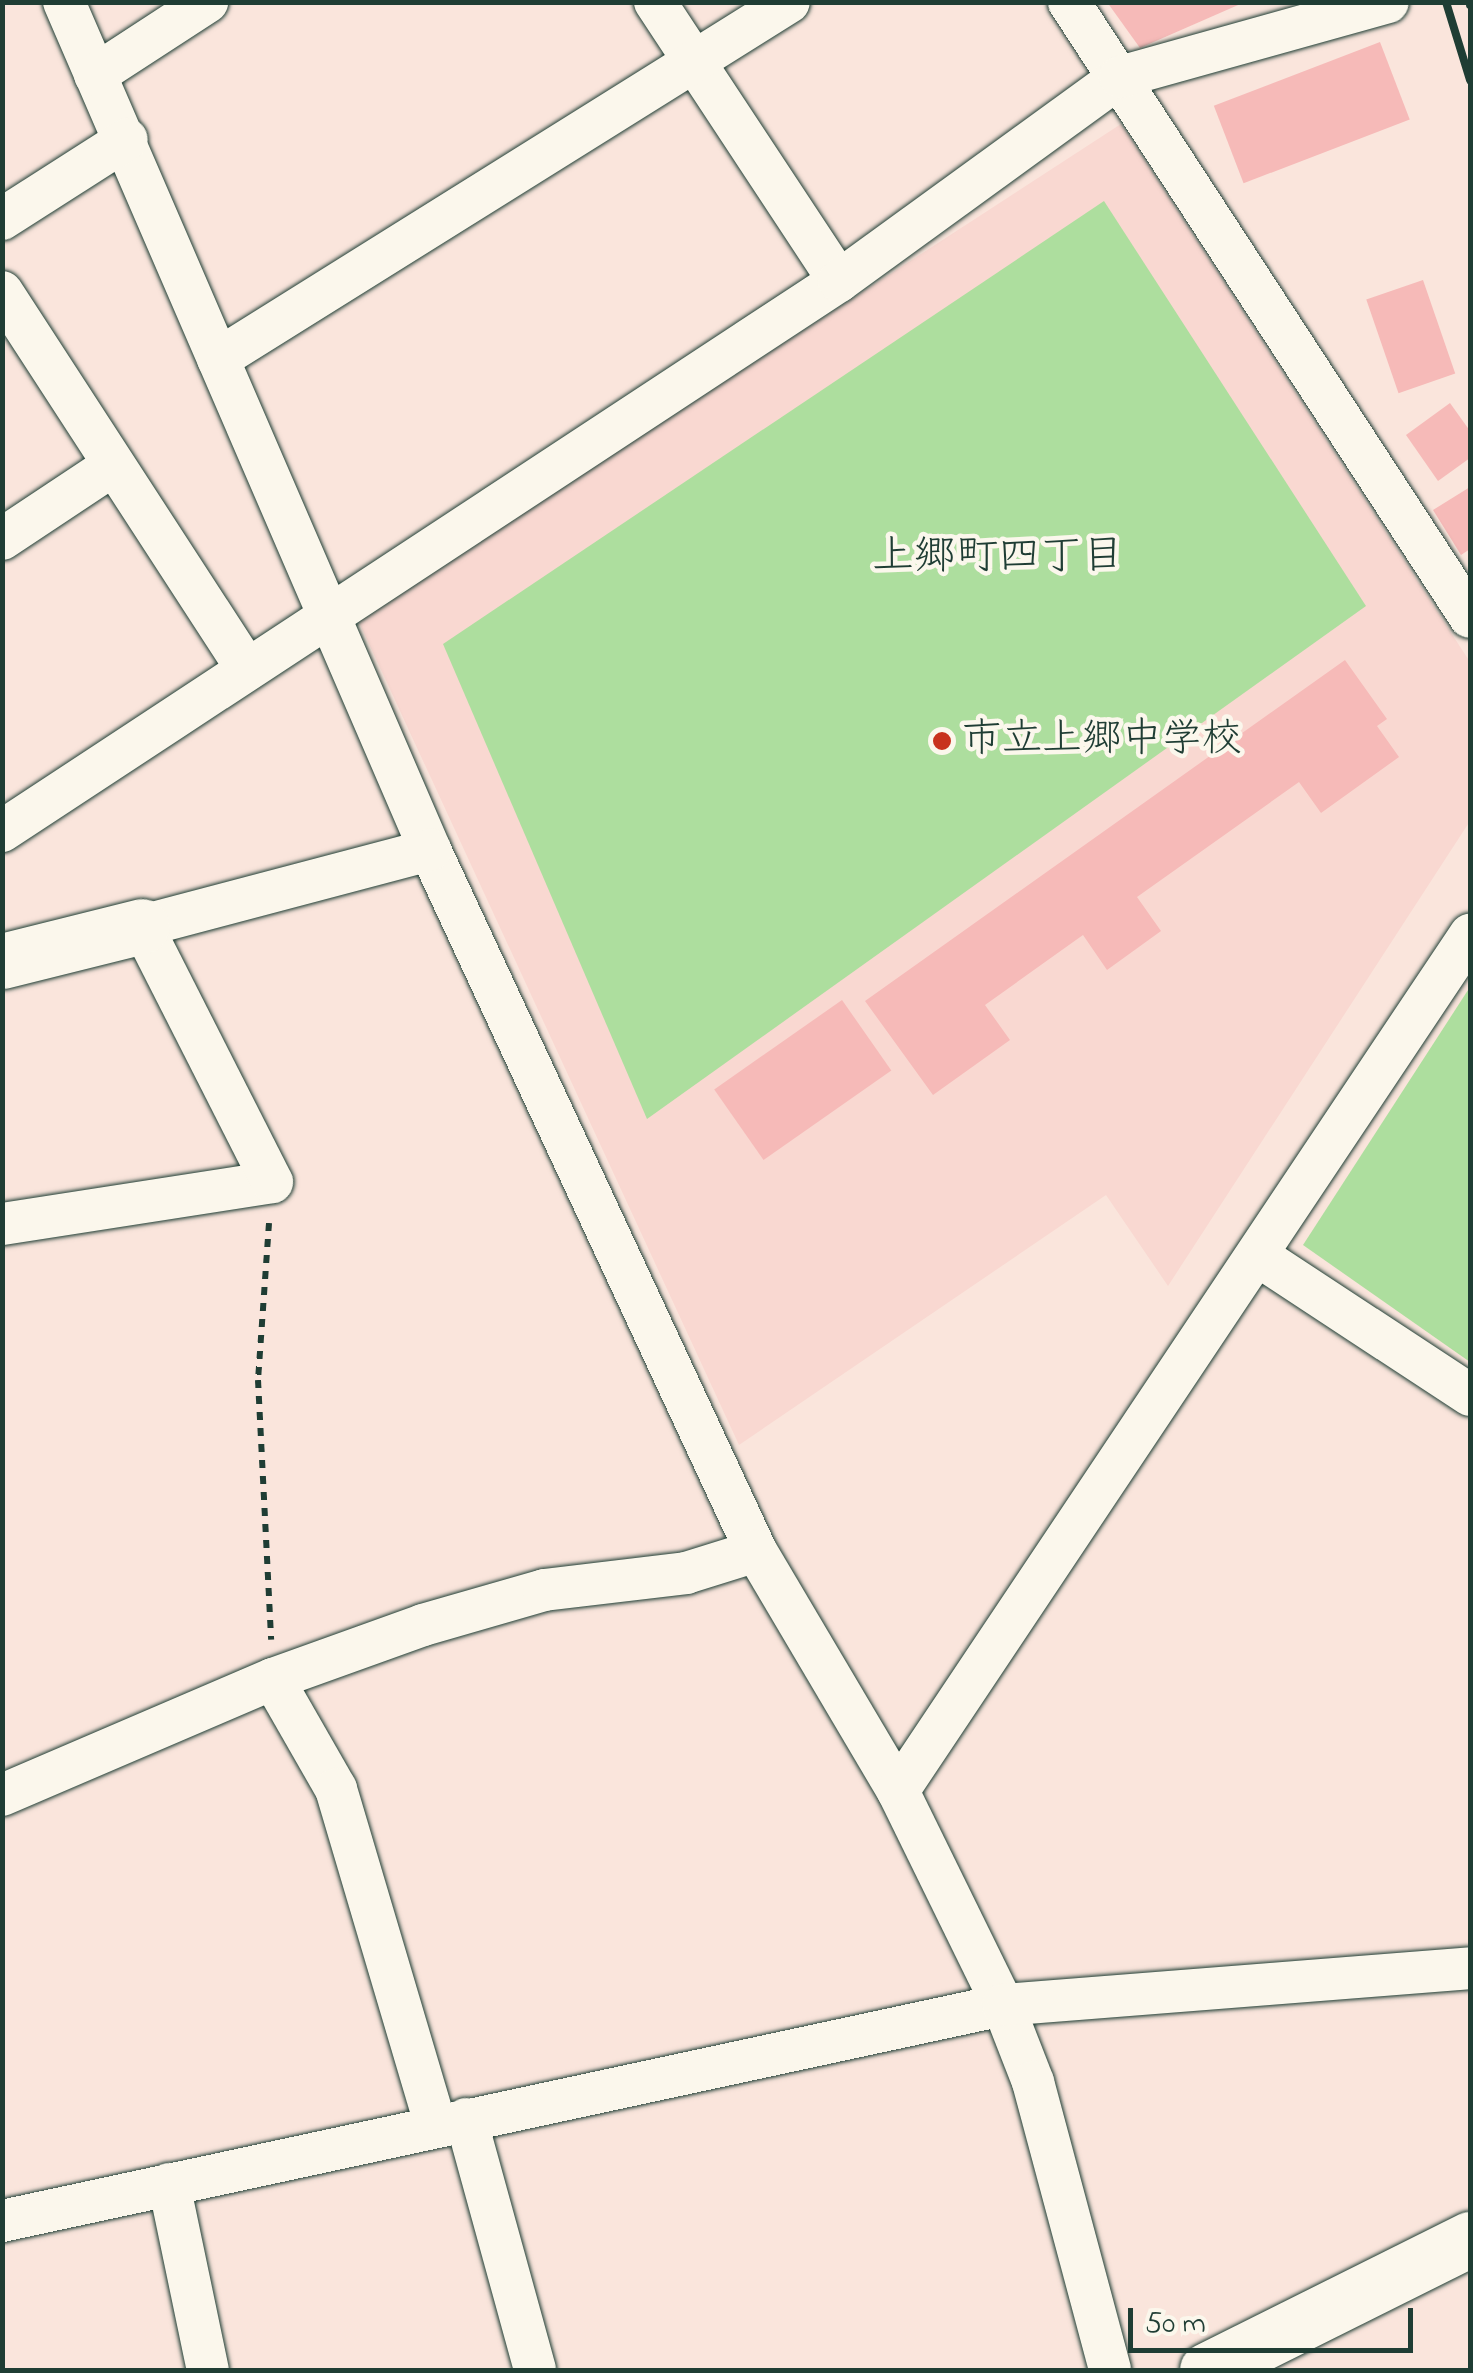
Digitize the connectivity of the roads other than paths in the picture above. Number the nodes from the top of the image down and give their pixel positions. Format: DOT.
graph roads {
  1 [pos="64,2"];
  2 [pos="207,2"];
  3 [pos="655,2"];
  4 [pos="789,2"];
  5 [pos="1068,2"];
  6 [pos="1373,5"];
  7 [pos="695,61"];
  8 [pos="95,75"];
  9 [pos="1120,77"];
  10 [pos="127,138"];
  11 [pos="2,219"];
  12 [pos="839,282"];
  13 [pos="2,292"];
  14 [pos="218,359"];
  15 [pos="112,466"];
  16 [pos="2,539"];
  17 [pos="334,614"];
  18 [pos="1470,618"];
  19 [pos="246,669"];
  20 [pos="2,831"];
  21 [pos="430,850"];
  22 [pos="142,926"];
  23 [pos="1470,935"];
  24 [pos="2,961"];
  25 [pos="2,1224"];
  26 [pos="1260,1257"];
  27 [pos="1470,1395"];
  28 [pos="756,1550"];
  29 [pos="273,1679"];
  30 [pos="898,1791"];
  31 [pos="2,1795"];
  32 [pos="1470,1968"];
  33 [pos="1002,2005"];
  34 [pos="451,2124"];
  35 [pos="169,2184"];
  36 [pos="2,2221"];
  37 [pos="1470,2239"];
  38 [pos="208,2370"];
  39 [pos="534,2370"];
  40 [pos="1110,2370"];
  41 [pos="1208,2370"];
  1 -- 8 [label="street"];
  2 -- 8 [label="street"];
  3 -- 7 [label="street"];
  4 -- 7 [label="street"];
  5 -- 9 [label="street"];
  6 -- 9 [label="street"];
  7 -- 12 [label="street"];
  7 -- 14 [label="street"];
  8 -- 10 [label="street"];
  9 -- 12 [label="street"];
  9 -- 18 [label="street"];
  10 -- 11 [label="street"];
  10 -- 14 [label="street"];
  12 -- 17 [label="street"];
  13 -- 15 [label="street"];
  14 -- 17 [label="street"];
  15 -- 16 [label="street"];
  15 -- 19 [label="street"];
  17 -- 19 [label="street"];
  17 -- 21 [label="street"];
  19 -- 20 [label="street"];
  21 -- 22 [label="street"];
  21 -- 28 [label="street"];
  22 -- 24 [label="main road"];
  22 -- 25 [label="street"];
  23 -- 26 [label="street"];
  26 -- 27 [label="street"];
  26 -- 30 [label="street"];
  28 -- 29 [label="street"];
  28 -- 30 [label="street"];
  29 -- 31 [label="street"];
  29 -- 34 [label="street"];
  30 -- 33 [label="street"];
  32 -- 33 [label="street"];
  33 -- 34 [label="street"];
  33 -- 40 [label="street"];
  34 -- 35 [label="street"];
  34 -- 39 [label="street"];
  35 -- 36 [label="street"];
  35 -- 38 [label="street"];
  37 -- 41 [label="main road"];
}
